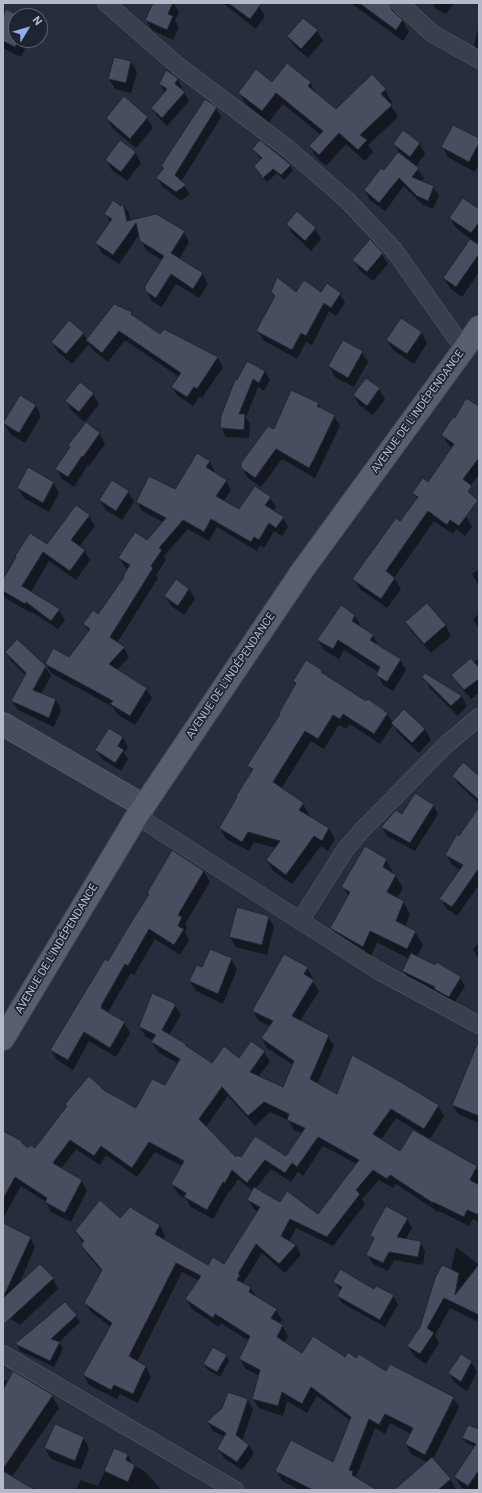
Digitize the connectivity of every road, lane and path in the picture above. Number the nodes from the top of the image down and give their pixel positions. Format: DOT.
graph roads {
  1 [pos="106,3"];
  2 [pos="399,3"];
  3 [pos="479,60"];
  4 [pos="479,327"];
  5 [pos="464,349"];
  6 [pos="479,717"];
  7 [pos="3,724"];
  8 [pos="141,811"];
  9 [pos="300,921"];
  10 [pos="479,1025"];
  11 [pos="3,1039"];
  12 [pos="3,1354"];
  13 [pos="235,1490"];
  1 -- 5 [label="street"];
  2 -- 3 [label="street"];
  4 -- 5 [label="main road, AVENUE DE L'INDÉPENDANCE"];
  5 -- 8 [label="main road, AVENUE DE L'INDÉPENDANCE"];
  6 -- 9 [label="street"];
  7 -- 8 [label="street"];
  8 -- 9 [label="street"];
  8 -- 11 [label="main road, AVENUE DE L'INDÉPENDANCE"];
  9 -- 10 [label="street"];
  12 -- 13 [label="street"];
}
